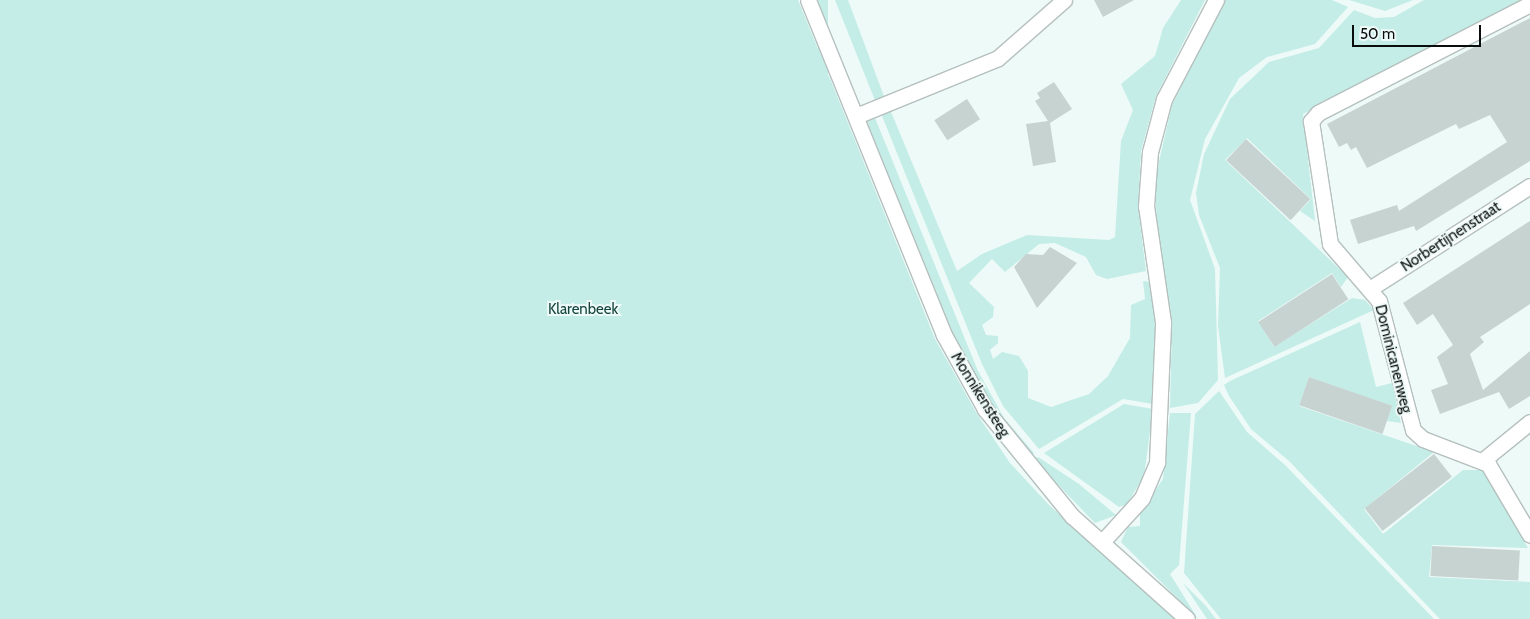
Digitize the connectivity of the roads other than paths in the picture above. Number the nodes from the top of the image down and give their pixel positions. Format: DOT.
graph roads {
  1 [pos="808,0"];
  2 [pos="1064,0"];
  3 [pos="1216,0"];
  4 [pos="1530,4"];
  5 [pos="856,116"];
  6 [pos="1530,186"];
  7 [pos="1371,288"];
  8 [pos="1530,422"];
  9 [pos="1482,461"];
  10 [pos="1530,535"];
  11 [pos="1102,542"];
  12 [pos="1187,619"];
  1 -- 5 [label="street, Monnikensteeg"];
  2 -- 5 [label="street"];
  3 -- 11 [label="street"];
  4 -- 7 [label="street, Dominicanenweg"];
  5 -- 11 [label="street, Monnikensteeg"];
  6 -- 7 [label="street, Norbertijnenstraat"];
  7 -- 9 [label="street, Dominicanenweg"];
  8 -- 9 [label="street"];
  9 -- 10 [label="street, Dominicanenweg"];
  11 -- 12 [label="street, Monnikensteeg"];
}
